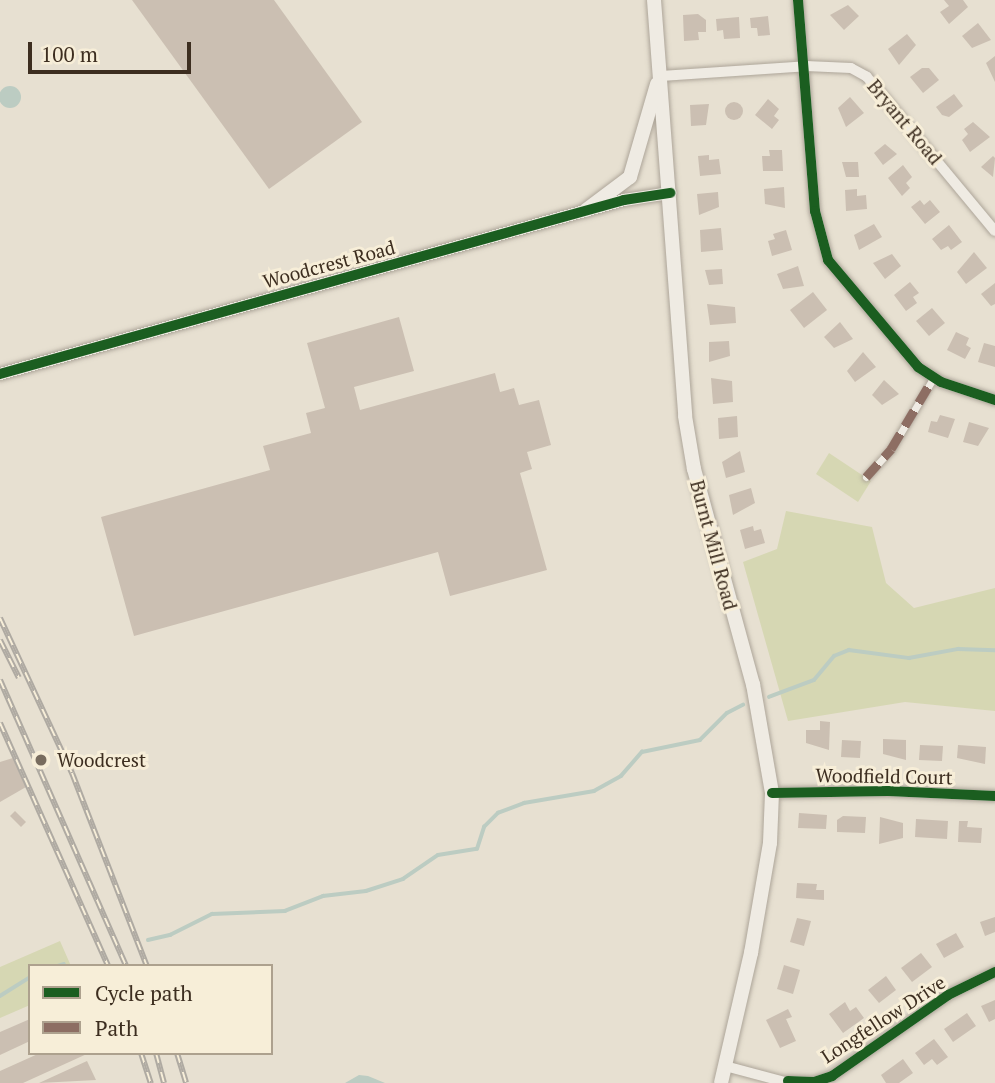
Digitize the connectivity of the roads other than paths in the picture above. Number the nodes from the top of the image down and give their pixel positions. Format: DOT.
graph roads {
  1 [pos="654,0"];
  2 [pos="798,0"];
  3 [pos="806,66"];
  4 [pos="661,76"];
  5 [pos="670,193"];
  6 [pos="586,210"];
  7 [pos="995,231"];
  8 [pos="0,374"];
  9 [pos="934,377"];
  10 [pos="995,400"];
  11 [pos="866,477"];
  12 [pos="772,793"];
  13 [pos="995,796"];
  14 [pos="995,972"];
  15 [pos="725,1066"];
  16 [pos="788,1082"];
  17 [pos="721,1083"];
  1 -- 4 [label="main road, Burnt Mill Road"];
  2 -- 3 [label="street"];
  3 -- 4 [label="street, Bryant Road"];
  3 -- 7 [label="street, Bryant Road"];
  3 -- 9 [label="street"];
  4 -- 5 [label="main road, Burnt Mill Road"];
  4 -- 6 [label="main road"];
  5 -- 6 [label="street, Woodcrest Road"];
  5 -- 12 [label="main road, Burnt Mill Road"];
  6 -- 8 [label="street, Woodcrest Road"];
  9 -- 10 [label="street"];
  9 -- 11 [label="street"];
  12 -- 13 [label="street, Woodfield Court"];
  12 -- 15 [label="main road, Burnt Mill Road"];
  14 -- 16 [label="street, Longfellow Drive"];
  15 -- 16 [label="street, Longfellow Drive"];
  15 -- 17 [label="main road, Burnt Mill Road"];
}
